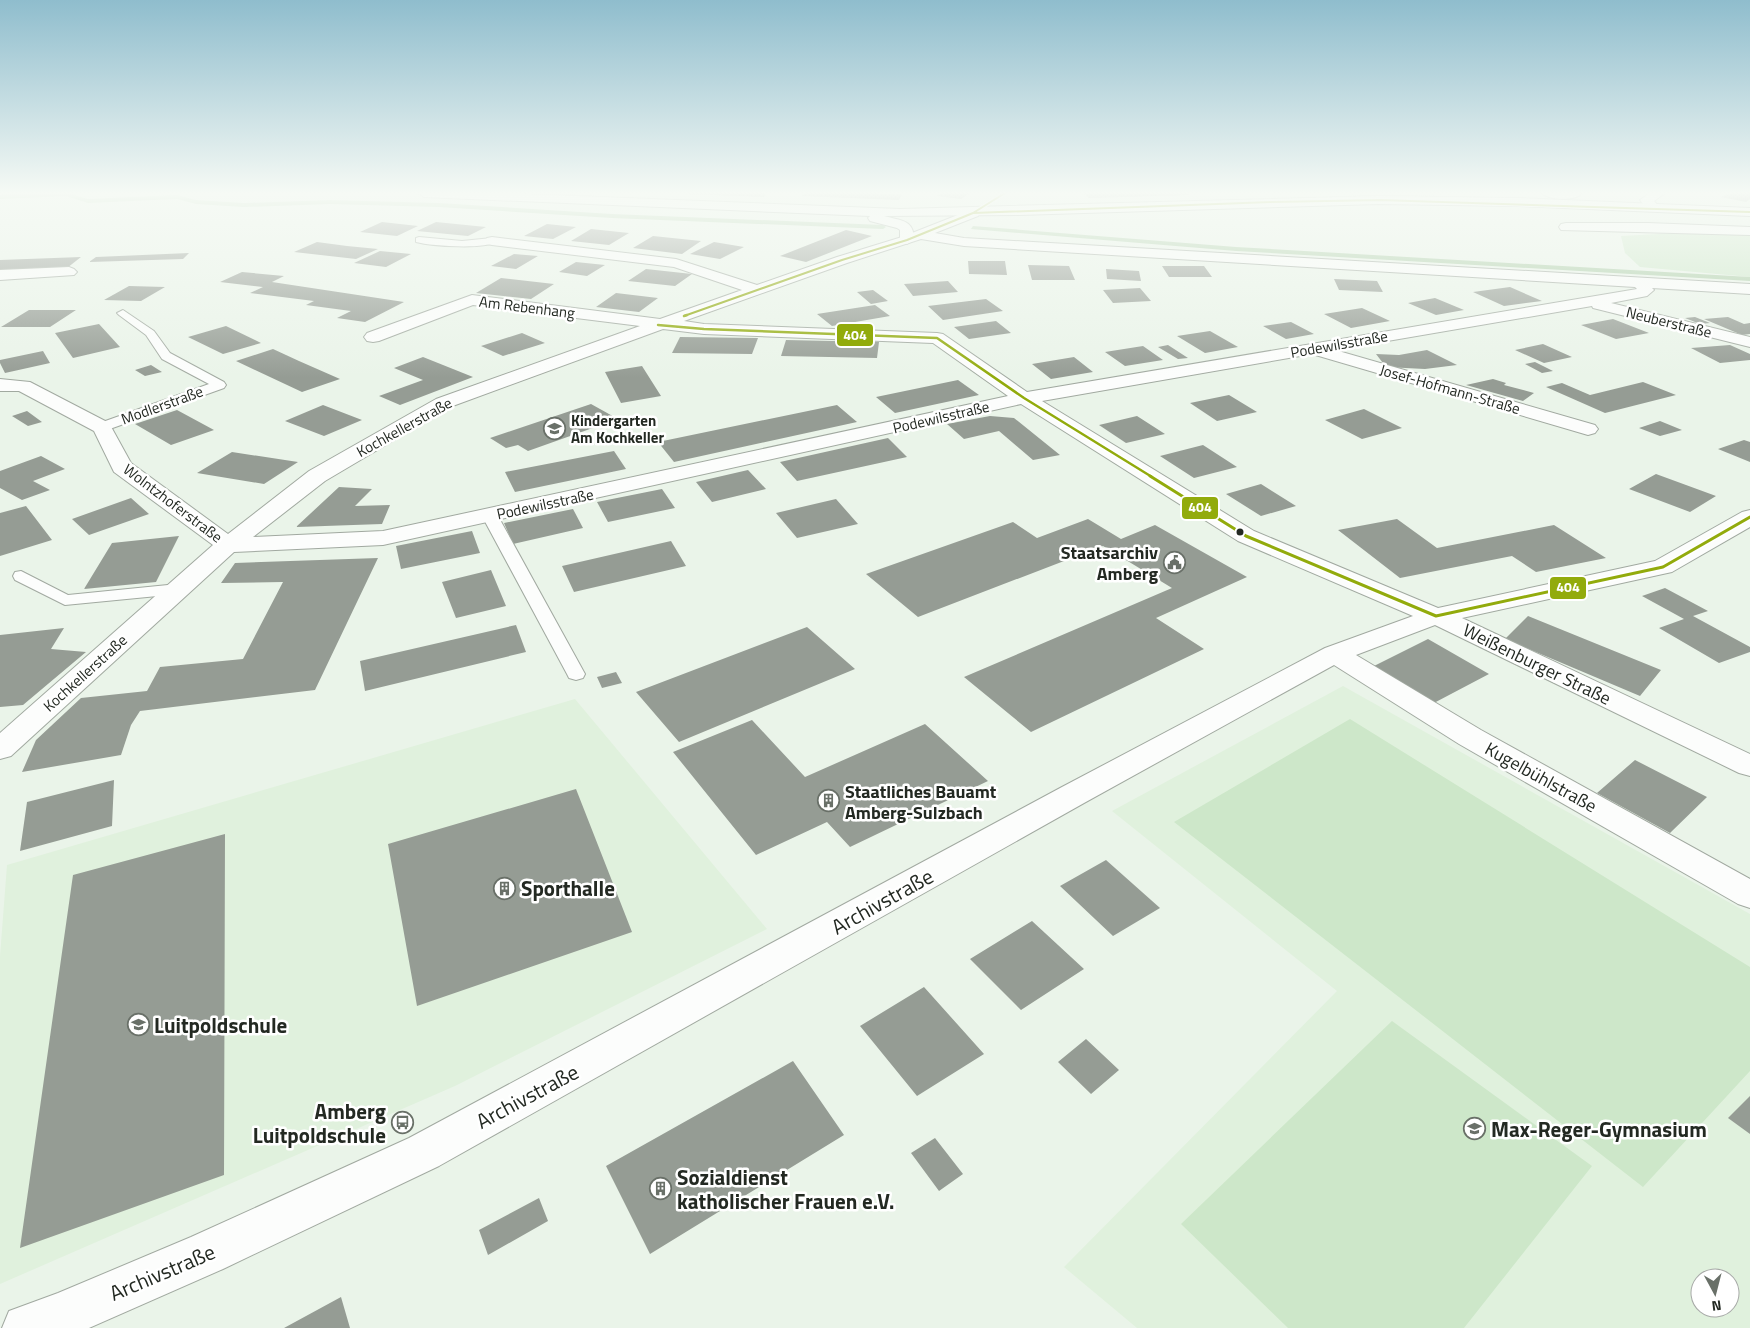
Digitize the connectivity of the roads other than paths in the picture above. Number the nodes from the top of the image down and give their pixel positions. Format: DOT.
graph roads {
  1 [pos="609,255"];
  2 [pos="862,255"];
  3 [pos="1178,255"];
  4 [pos="70,272"];
  5 [pos="0,275"];
  6 [pos="1640,283"];
  7 [pos="1750,289"];
  8 [pos="757,290"];
  9 [pos="1588,302"];
  10 [pos="123,313"];
  11 [pos="658,325"];
  12 [pos="373,337"];
  13 [pos="937,338"];
  14 [pos="1750,342"];
  15 [pos="1313,349"];
  16 [pos="0,385"];
  17 [pos="1024,398"];
  18 [pos="102,426"];
  19 [pos="1588,429"];
  20 [pos="490,516"];
  21 [pos="1750,517"];
  22 [pos="228,545"];
  23 [pos="21,576"];
  24 [pos="178,589"];
  25 [pos="1436,616"];
  26 [pos="1336,654"];
  27 [pos="576,674"];
  28 [pos="0,749"];
  29 [pos="1750,766"];
  30 [pos="1750,894"];
  31 [pos="26,1328"];
  1 -- 8 [label="street"];
  2 -- 8 [label="street, Kochkellerstraße"];
  3 -- 6 [label="street"];
  4 -- 5 [label="street"];
  6 -- 7 [label="street"];
  6 -- 9 [label="street, Podewilsstraße"];
  8 -- 11 [label="street, Kochkellerstraße"];
  9 -- 14 [label="street, Neuberstraße"];
  9 -- 15 [label="street, Podewilsstraße"];
  10 -- 18 [label="lane, Modlerstraße"];
  11 -- 12 [label="street, Am Rebenhang"];
  11 -- 13 [label="street, Am Rebenhang"];
  11 -- 22 [label="street, Kochkellerstraße"];
  13 -- 17 [label="street, Weißenburger Straße"];
  15 -- 17 [label="street, Podewilsstraße"];
  15 -- 19 [label="street, Josef-Hofmann-Straße"];
  16 -- 18 [label="street"];
  17 -- 20 [label="street, Podewilsstraße"];
  17 -- 25 [label="street, Weißenburger Straße"];
  18 -- 22 [label="street, Wolntzhoferstraße"];
  20 -- 22 [label="street, Podewilsstraße"];
  20 -- 27 [label="lane"];
  21 -- 25 [label="street, Archivstraße"];
  22 -- 24 [label="street, Kochkellerstraße"];
  23 -- 24 [label="lane"];
  24 -- 28 [label="street, Kochkellerstraße"];
  25 -- 26 [label="street, Archivstraße"];
  25 -- 29 [label="street, Weißenburger Straße"];
  26 -- 30 [label="street, Kugelbühlstraße"];
  26 -- 31 [label="street, Archivstraße"];
}
